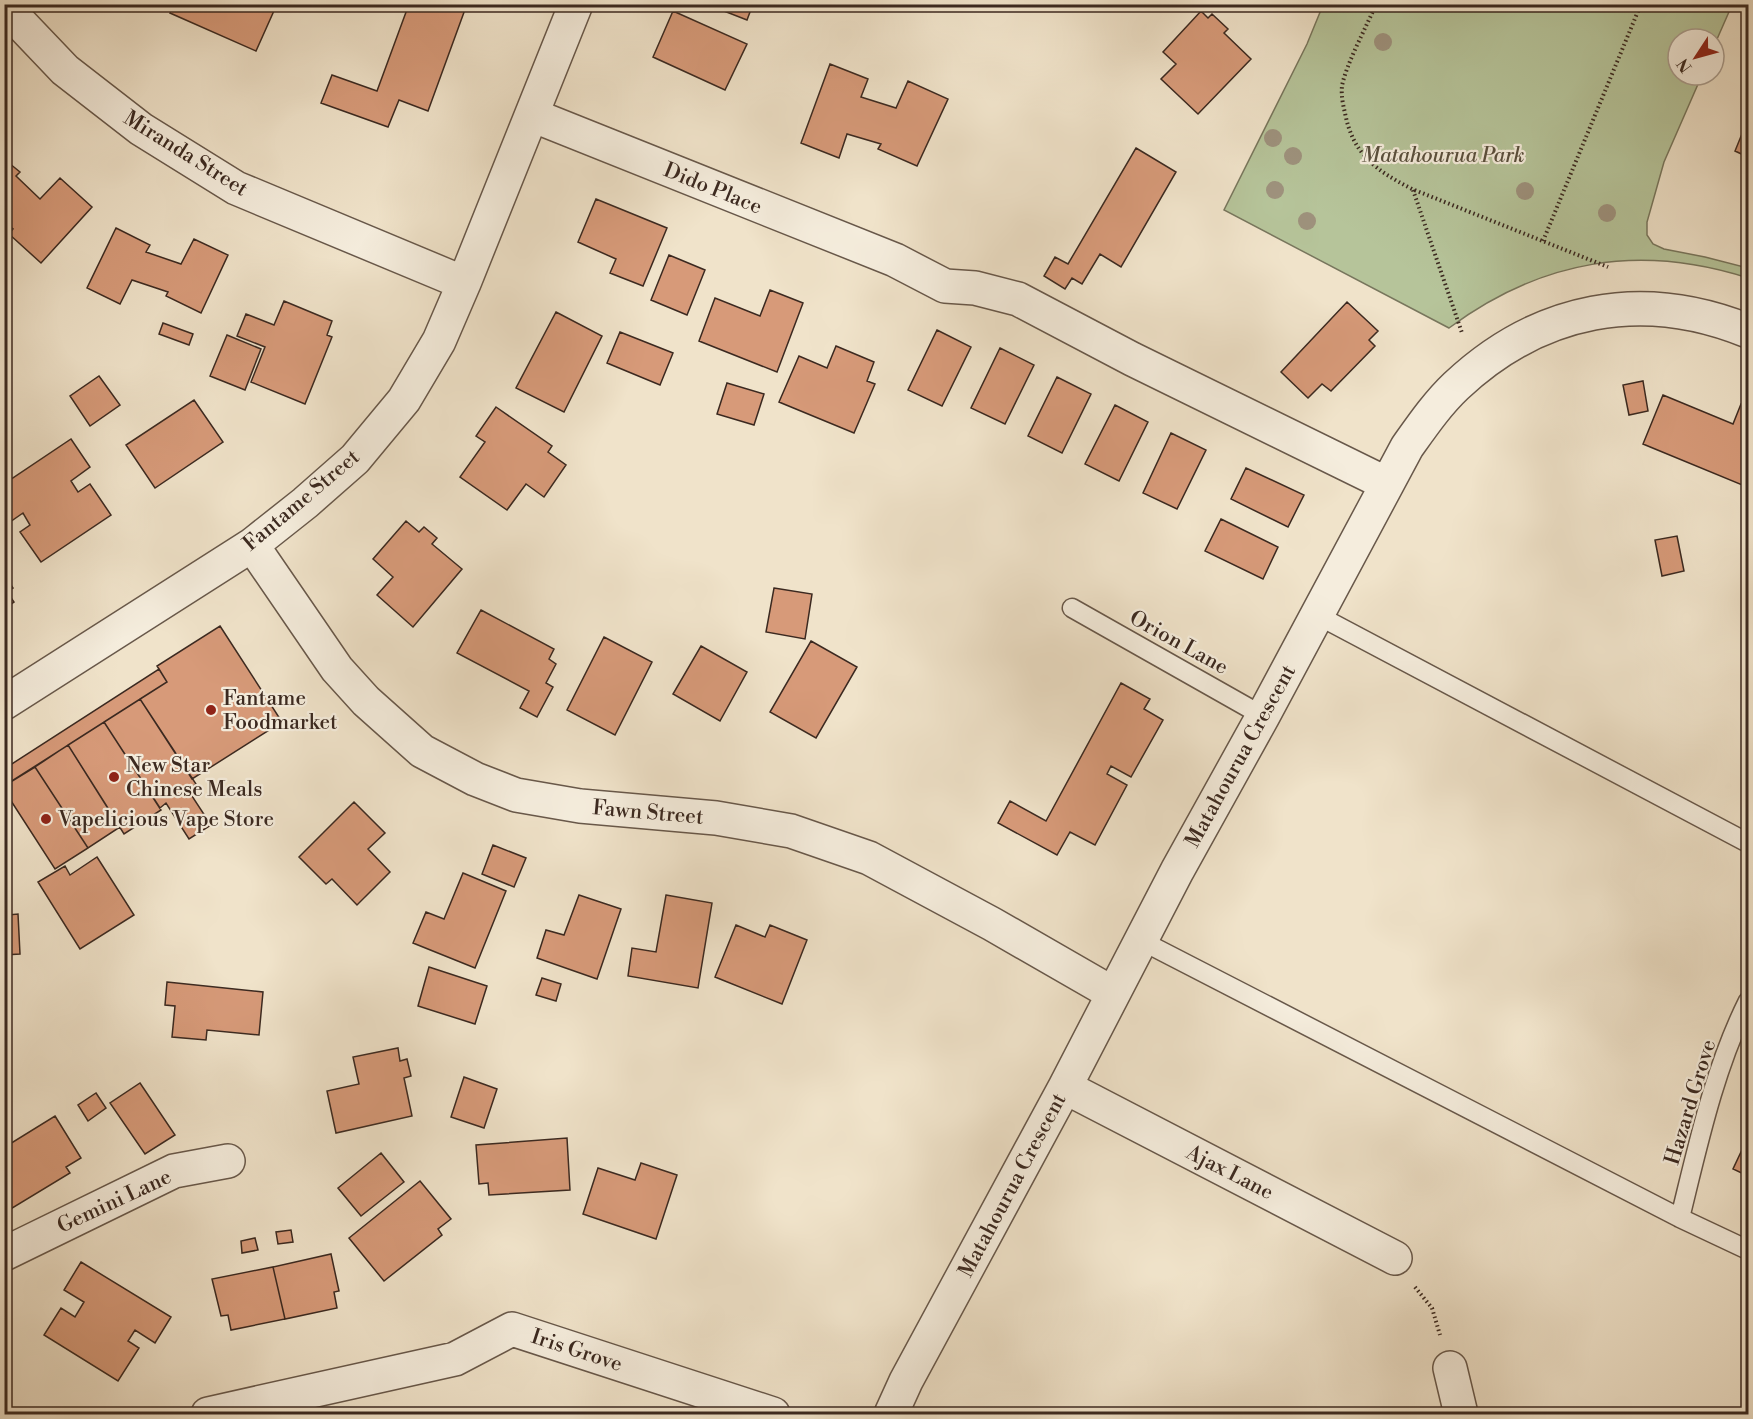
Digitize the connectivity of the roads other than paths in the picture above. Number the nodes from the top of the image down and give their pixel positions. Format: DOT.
graph roads {
  1 [pos="576,4"];
  2 [pos="4,6"];
  3 [pos="531,115"];
  4 [pos="465,283"];
  5 [pos="1749,331"];
  6 [pos="1387,484"];
  7 [pos="252,545"];
  8 [pos="1072,608"];
  9 [pos="1317,615"];
  10 [pos="4,704"];
  11 [pos="1263,716"];
  12 [pos="1749,843"];
  13 [pos="1140,940"];
  14 [pos="1112,993"];
  15 [pos="1749,1001"];
  16 [pos="1065,1087"];
  17 [pos="228,1161"];
  18 [pos="1680,1218"];
  19 [pos="1749,1250"];
  20 [pos="4,1254"];
  21 [pos="1395,1258"];
  22 [pos="1450,1368"];
  23 [pos="208,1414"];
  24 [pos="773,1414"];
  25 [pos="891,1414"];
  26 [pos="1461,1414"];
  1 -- 3 [label="street, Fantame Street"];
  2 -- 4 [label="street, Miranda Street"];
  3 -- 4 [label="street, Fantame Street"];
  3 -- 6 [label="street, Dido Place"];
  4 -- 7 [label="street, Fantame Street"];
  5 -- 6 [label="street, Matahourua Crescent"];
  6 -- 9 [label="street, Matahourua Crescent"];
  7 -- 10 [label="street, Fantame Street"];
  7 -- 14 [label="street, Fawn Street"];
  8 -- 11 [label="lane, Orion Lane"];
  9 -- 11 [label="street, Matahourua Crescent"];
  9 -- 12 [label="lane"];
  11 -- 13 [label="street, Matahourua Crescent"];
  13 -- 14 [label="street, Matahourua Crescent"];
  13 -- 18 [label="lane"];
  14 -- 16 [label="street, Matahourua Crescent"];
  15 -- 18 [label="lane, Hazard Grove"];
  16 -- 21 [label="street, Ajax Lane"];
  16 -- 25 [label="street, Matahourua Crescent"];
  17 -- 20 [label="street, Gemini Lane"];
  18 -- 19 [label="lane"];
  22 -- 26 [label="street"];
  23 -- 24 [label="street, Iris Grove"];
}
